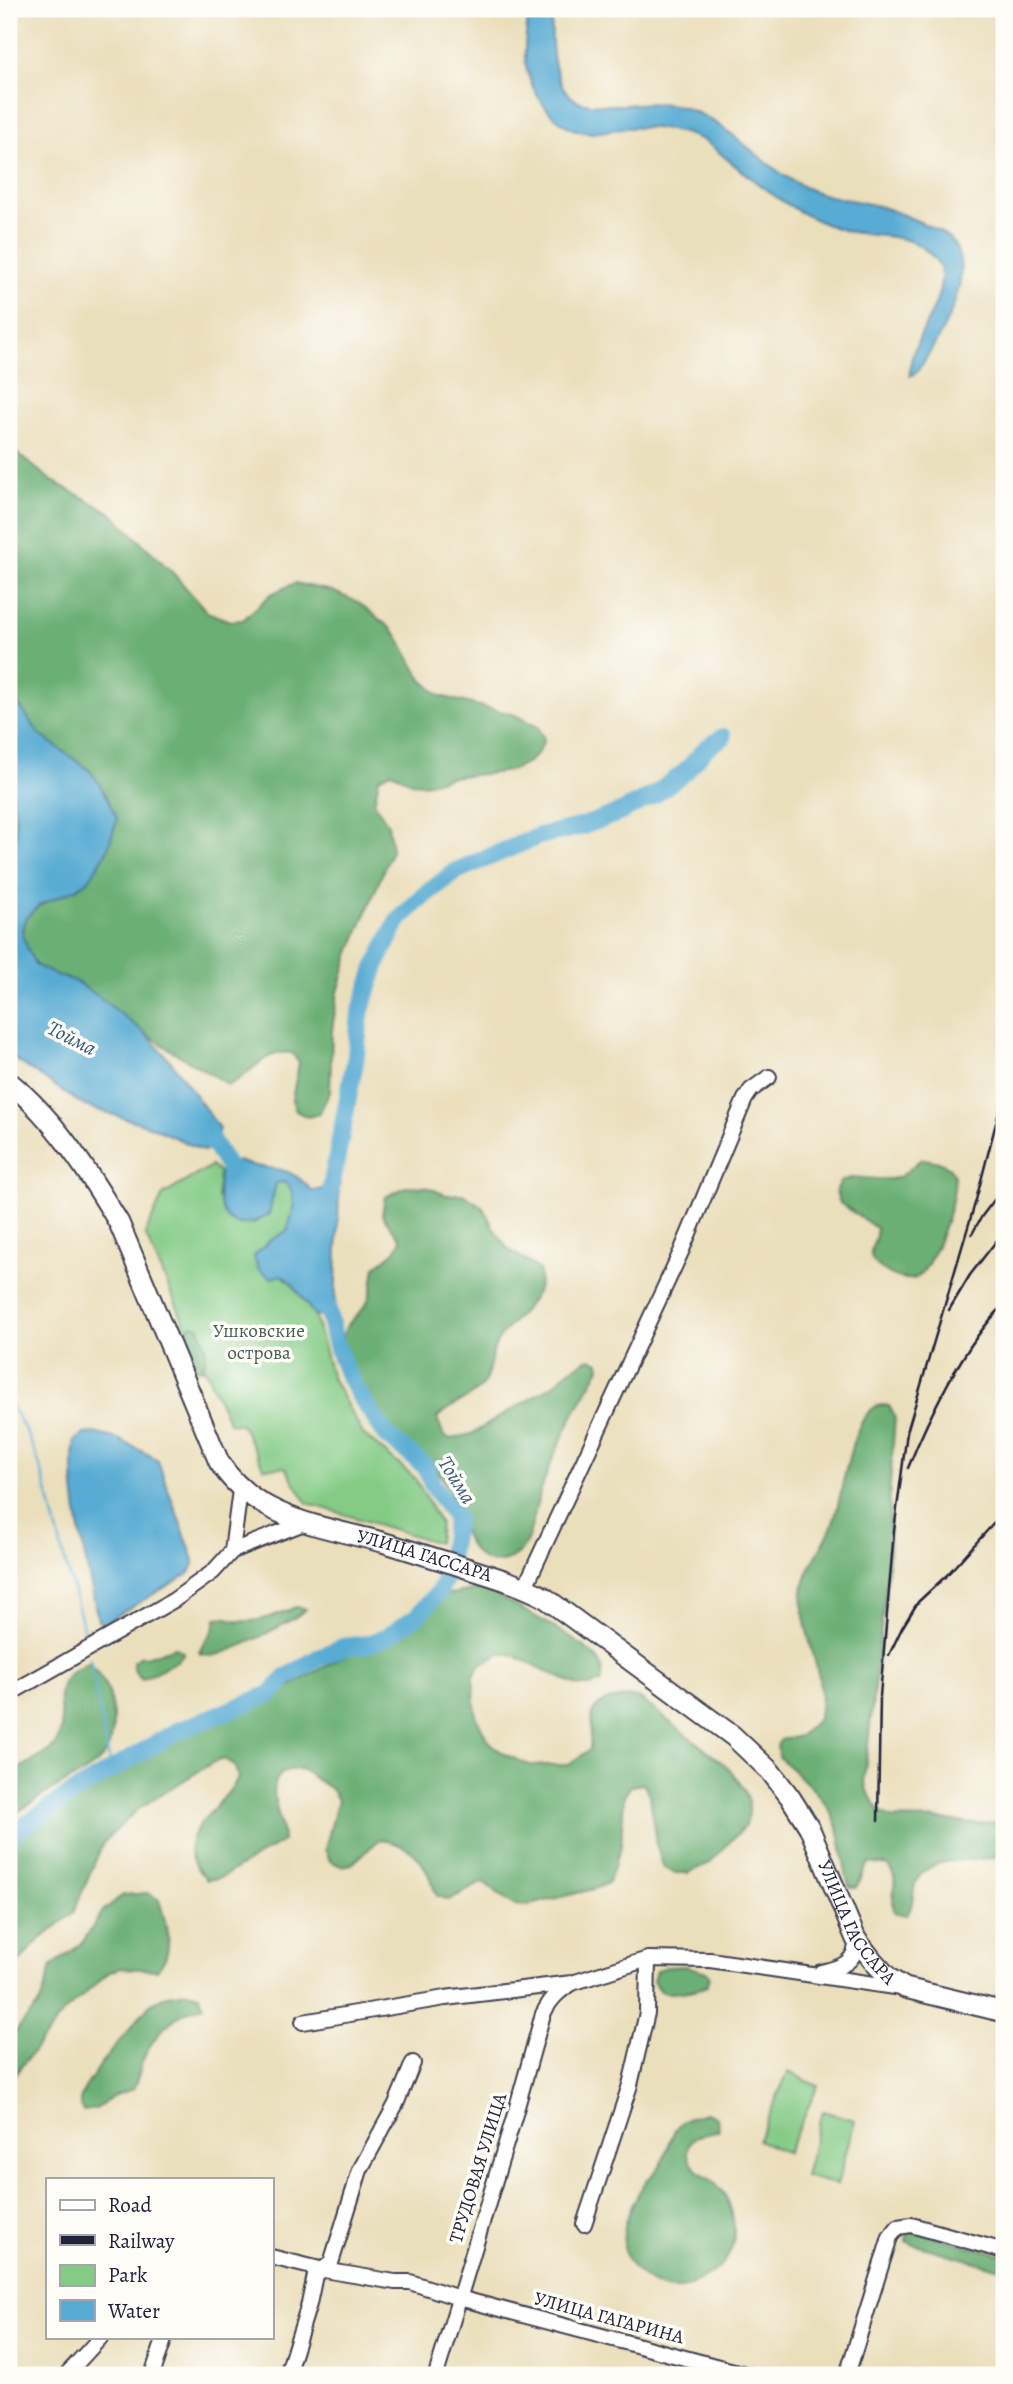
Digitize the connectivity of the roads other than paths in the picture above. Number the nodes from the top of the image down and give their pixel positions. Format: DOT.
graph roads {
  1 [pos="769,1077"];
  2 [pos="9,1083"];
  3 [pos="240,1489"];
  4 [pos="304,1522"];
  5 [pos="232,1551"];
  6 [pos="525,1587"];
  7 [pos="9,1694"];
  8 [pos="856,1939"];
  9 [pos="648,1959"];
  10 [pos="814,1974"];
  11 [pos="572,1983"];
  12 [pos="905,1988"];
  13 [pos="1004,2012"];
  14 [pos="303,2022"];
  15 [pos="413,2063"];
  16 [pos="584,2224"];
  17 [pos="1004,2251"];
  18 [pos="273,2257"];
  19 [pos="324,2270"];
  20 [pos="458,2298"];
  21 [pos="101,2338"];
  22 [pos="165,2338"];
  23 [pos="66,2375"];
  24 [pos="152,2375"];
  25 [pos="287,2375"];
  26 [pos="436,2375"];
  27 [pos="749,2375"];
  28 [pos="847,2375"];
  1 -- 6 [label="street"];
  2 -- 3 [label="main road, УЛИЦА ГАССАРА"];
  3 -- 4 [label="main road, УЛИЦА ГАССАРА"];
  3 -- 5 [label="street"];
  4 -- 5 [label="street"];
  4 -- 6 [label="main road, УЛИЦА ГАССАРА"];
  5 -- 7 [label="street"];
  6 -- 8 [label="main road, УЛИЦА ГАССАРА"];
  8 -- 10 [label="street"];
  8 -- 12 [label="main road, УЛИЦА ГАССАРА"];
  9 -- 10 [label="street"];
  9 -- 11 [label="street"];
  9 -- 16 [label="street"];
  10 -- 12 [label="street"];
  11 -- 14 [label="street"];
  11 -- 20 [label="street, ТРУДОВАЯ УЛИЦА"];
  12 -- 13 [label="main road"];
  15 -- 19 [label="street"];
  17 -- 28 [label="street"];
  18 -- 19 [label="street, УЛИЦА ГАГАРИНА"];
  19 -- 20 [label="street, УЛИЦА ГАГАРИНА"];
  19 -- 25 [label="street"];
  20 -- 26 [label="street, ТРУДОВАЯ УЛИЦА"];
  20 -- 27 [label="street, УЛИЦА ГАГАРИНА"];
  21 -- 23 [label="street"];
  22 -- 24 [label="street"];
}
